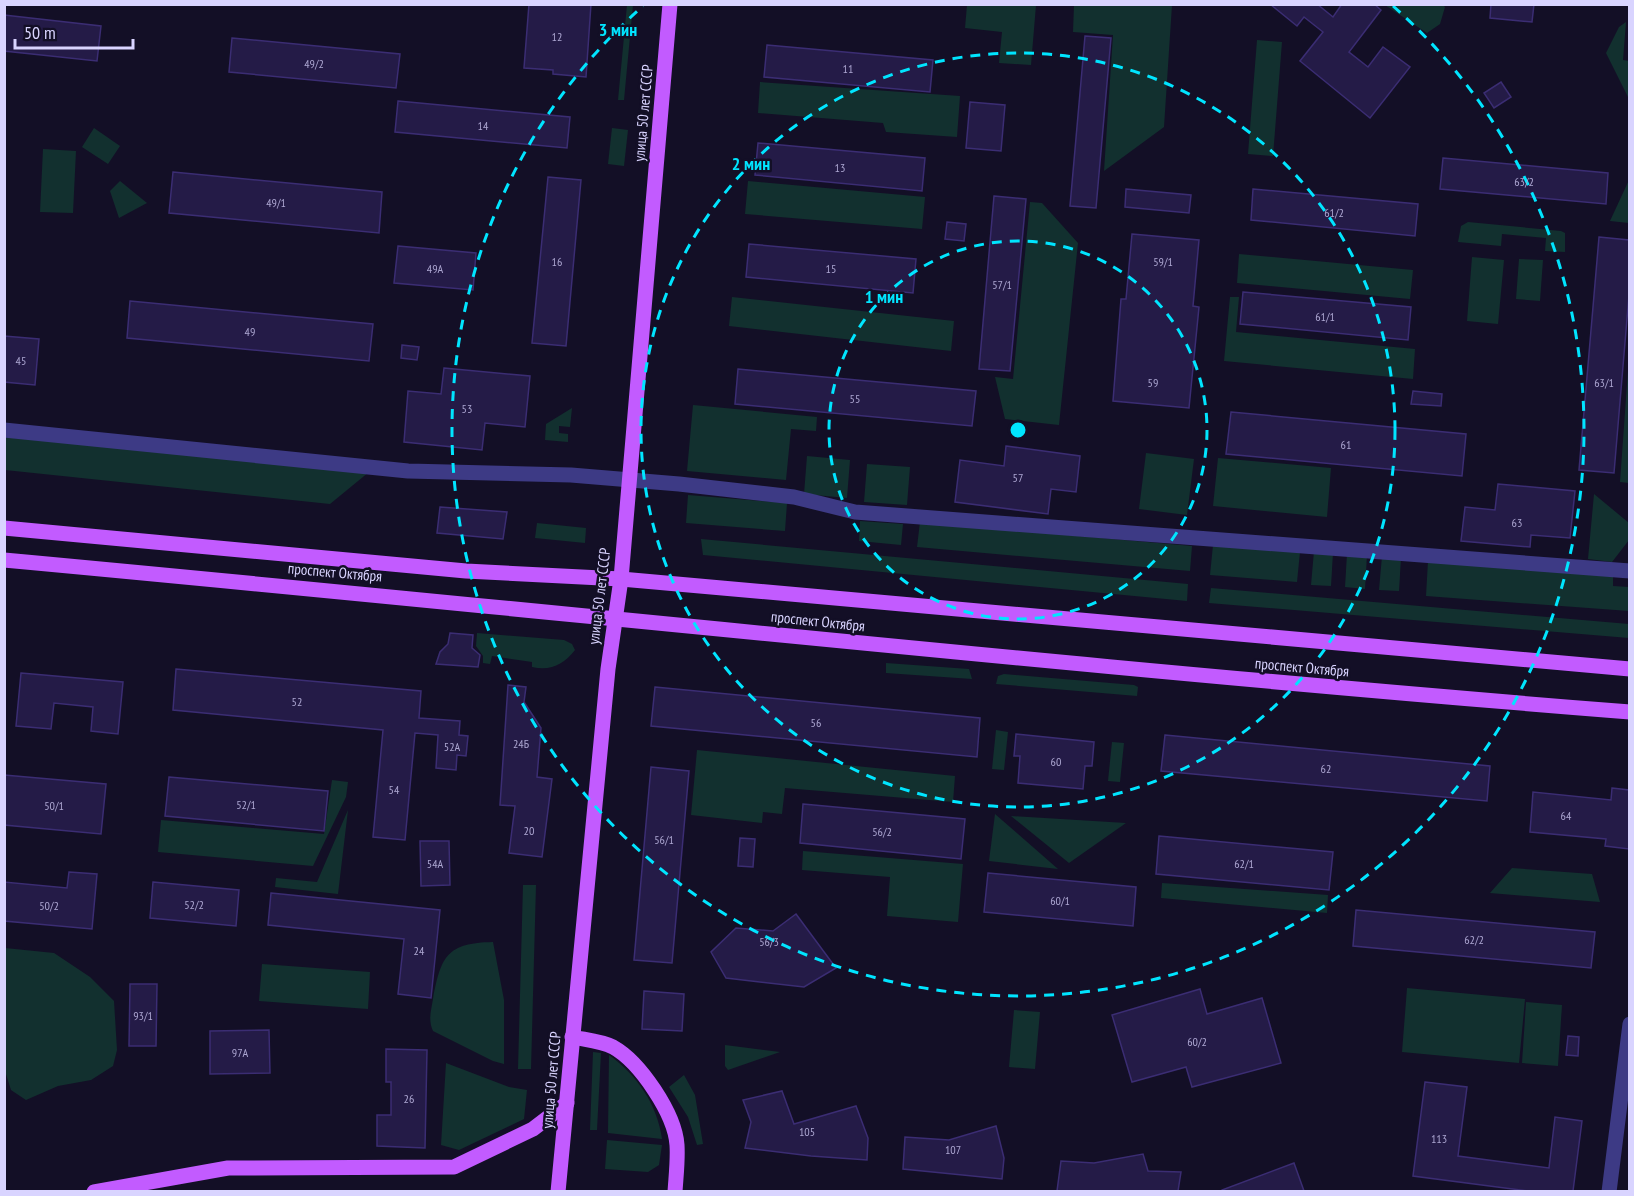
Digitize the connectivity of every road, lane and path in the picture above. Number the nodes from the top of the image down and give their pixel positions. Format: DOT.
graph roads {
  1 [pos="670,4"];
  2 [pos="4,430"];
  3 [pos="629,480"];
  4 [pos="4,528"];
  5 [pos="4,560"];
  6 [pos="1629,571"];
  7 [pos="621,579"];
  8 [pos="615,620"];
  9 [pos="1629,669"];
  10 [pos="1629,712"];
  11 [pos="1629,1024"];
  12 [pos="572,1037"];
  13 [pos="567,1103"];
  14 [pos="94,1191"];
  15 [pos="558,1191"];
  16 [pos="675,1191"];
  17 [pos="1609,1191"];
  1 -- 3 [label="main road, улица 50 лет СССР"];
  2 -- 3 [label="street"];
  3 -- 6 [label="street"];
  3 -- 7 [label="main road, улица 50 лет СССР"];
  4 -- 7 [label="main road, проспект Октября"];
  5 -- 8 [label="main road, проспект Октября"];
  7 -- 8 [label="main road, улица 50 лет СССР"];
  7 -- 9 [label="main road, проспект Октября"];
  8 -- 10 [label="main road, проспект Октября"];
  8 -- 12 [label="main road, улица 50 лет СССР"];
  11 -- 17 [label="street"];
  12 -- 13 [label="main road, улица 50 лет СССР"];
  12 -- 16 [label="main road"];
  13 -- 14 [label="main road"];
  13 -- 15 [label="main road, улица 50 лет СССР"];
}
